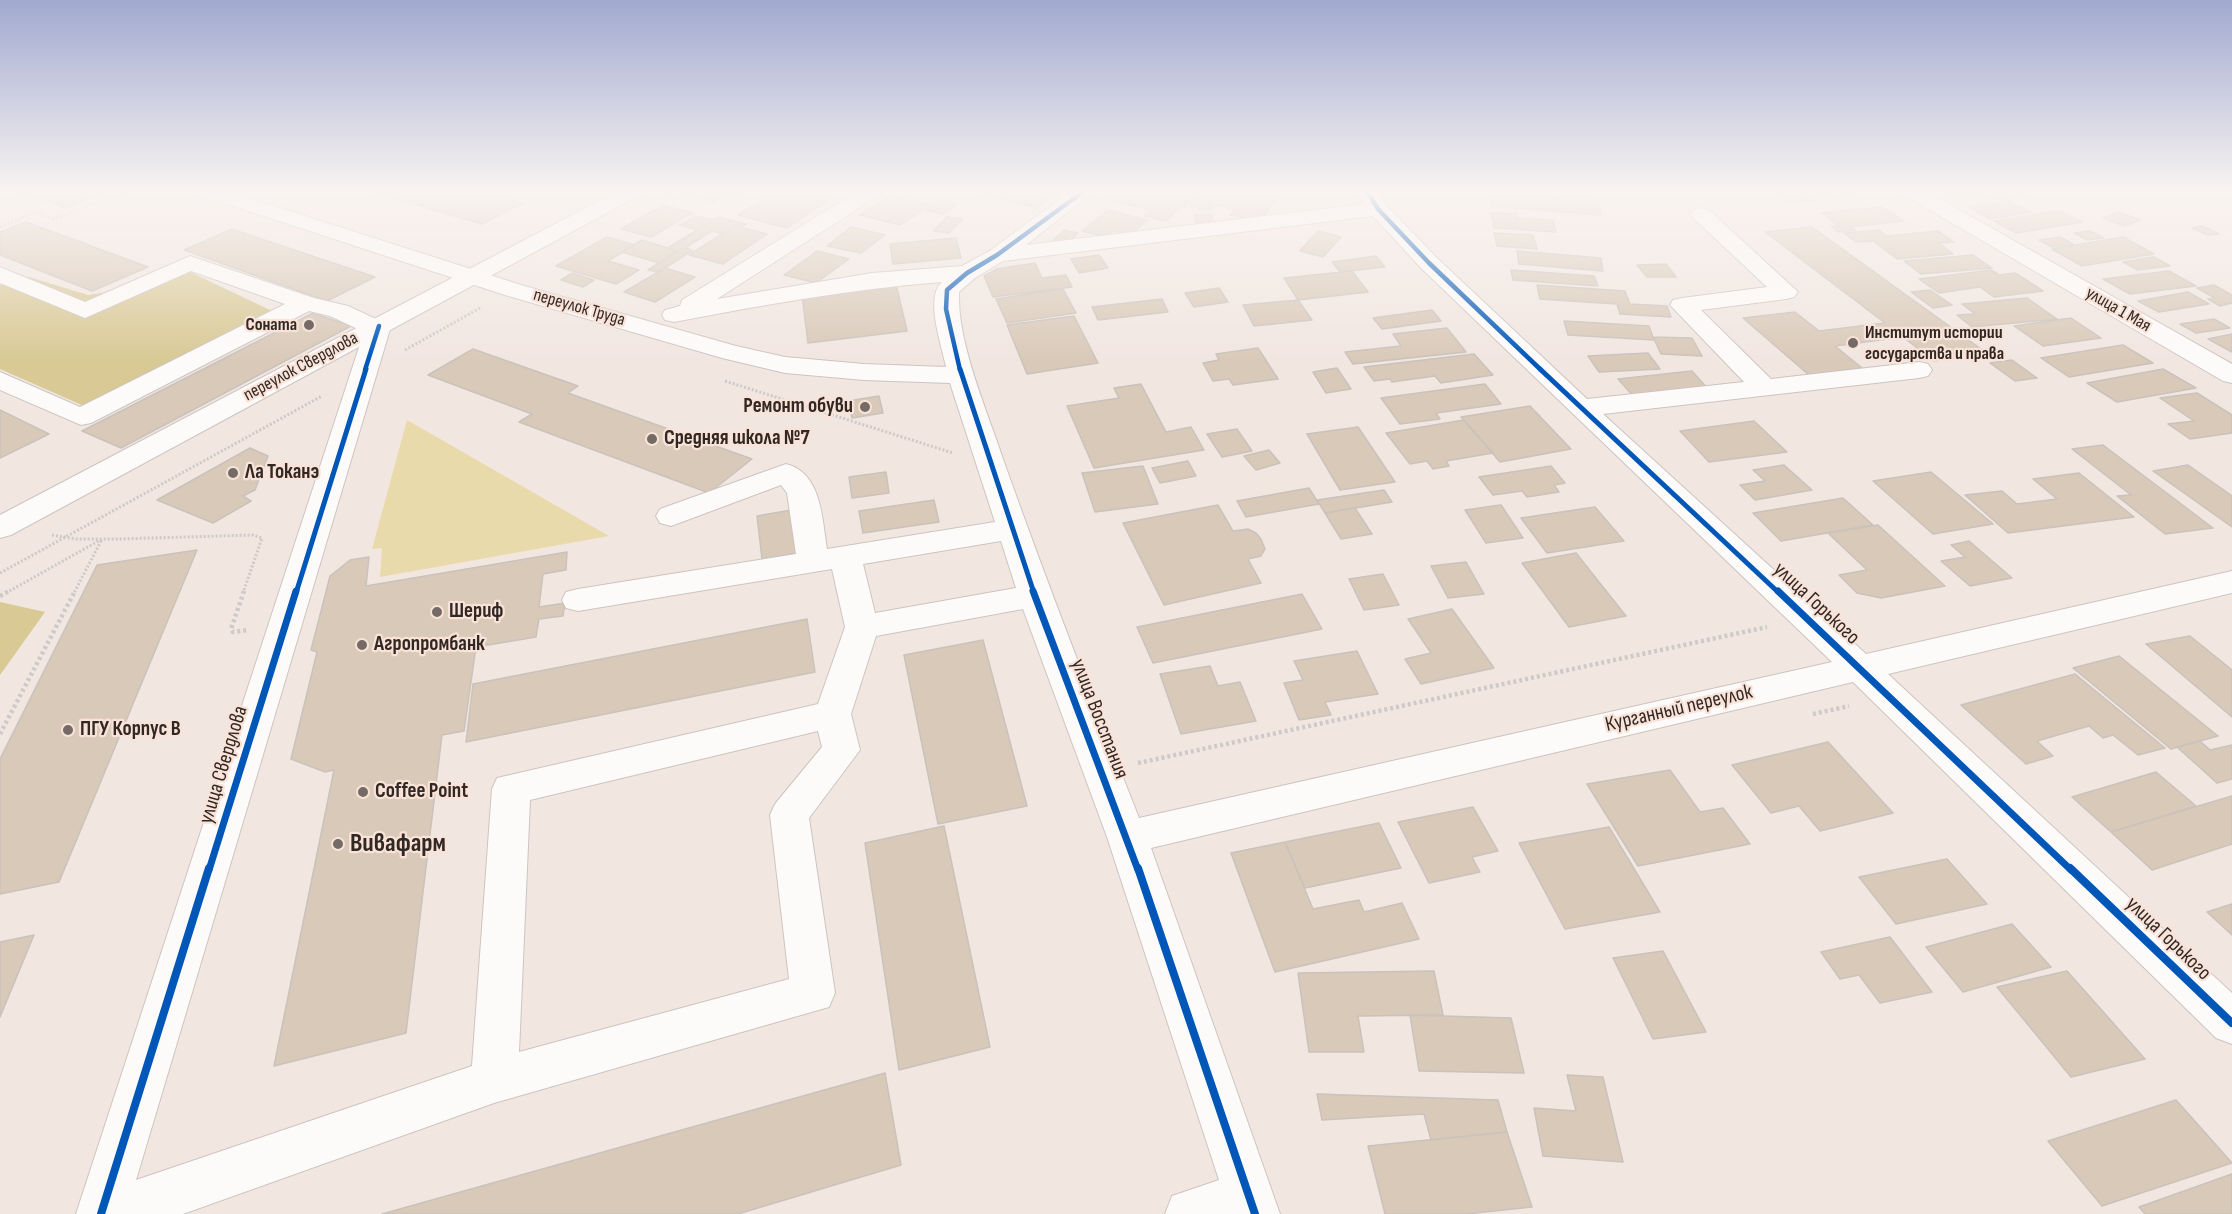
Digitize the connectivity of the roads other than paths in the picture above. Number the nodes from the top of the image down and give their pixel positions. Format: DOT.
graph roads {
  1 [pos="383,248"];
  2 [pos="525,248"];
  3 [pos="782,248"];
  4 [pos="1007,248"];
  5 [pos="1047,248"];
  6 [pos="1415,248"];
  7 [pos="1737,248"];
  8 [pos="2010,248"];
  9 [pos="997,255"];
  10 [pos="967,273"];
  11 [pos="0,274"];
  12 [pos="471,276"];
  13 [pos="306,303"];
  14 [pos="674,315"];
  15 [pos="377,327"];
  16 [pos="652,329"];
  17 [pos="1919,370"];
  18 [pos="961,375"];
  19 [pos="2232,375"];
  20 [pos="0,380"];
  21 [pos="1765,388"];
  22 [pos="1581,408"];
  23 [pos="671,516"];
  24 [pos="3,524"];
  25 [pos="1012,528"];
  26 [pos="845,556"];
  27 [pos="813,561"];
  28 [pos="2232,582"];
  29 [pos="1035,596"];
  30 [pos="578,600"];
  31 [pos="862,627"];
  32 [pos="1859,667"];
  33 [pos="833,714"];
  34 [pos="1126,837"];
  35 [pos="2232,1023"];
  36 [pos="494,1081"];
  37 [pos="1251,1205"];
  38 [pos="101,1214"];
  39 [pos="112,1214"];
  40 [pos="1190,1214"];
  1 -- 12 [label="street, переулок Труда"];
  2 -- 12 [label="street, переулок Свердлова"];
  3 -- 14 [label="street"];
  4 -- 9 [label="street"];
  5 -- 9 [label="street, улица Восстания"];
  6 -- 22 [label="street, улица Горького"];
  7 -- 21 [label="street"];
  8 -- 19 [label="street, улица 1 Мая"];
  9 -- 10 [label="street, улица Восстания"];
  10 -- 14 [label="street"];
  10 -- 18 [label="street, улица Восстания"];
  11 -- 13 [label="street"];
  12 -- 15 [label="street, переулок Свердлова"];
  12 -- 16 [label="street, переулок Труда"];
  13 -- 15 [label="street"];
  13 -- 20 [label="street"];
  14 -- 16 [label="street"];
  15 -- 24 [label="street, переулок Свердлова"];
  15 -- 38 [label="street, улица Свердлова"];
  16 -- 18 [label="street, переулок Труда"];
  17 -- 21 [label="street"];
  18 -- 25 [label="street, улица Восстания"];
  21 -- 22 [label="street"];
  22 -- 32 [label="street, улица Горького"];
  23 -- 27 [label="street"];
  25 -- 26 [label="street"];
  25 -- 29 [label="street, улица Восстания"];
  26 -- 27 [label="street"];
  26 -- 31 [label="street"];
  27 -- 30 [label="street"];
  28 -- 32 [label="street, Курганный переулок"];
  29 -- 31 [label="street"];
  29 -- 34 [label="street, улица Восстания"];
  31 -- 33 [label="street"];
  32 -- 34 [label="street, Курганный переулок"];
  32 -- 35 [label="street, улица Горького"];
  33 -- 36 [label="street"];
  33 -- 36 [label="street"];
  34 -- 37 [label="street, улица Восстания"];
  36 -- 39 [label="street"];
  37 -- 40 [label="street"];
}
